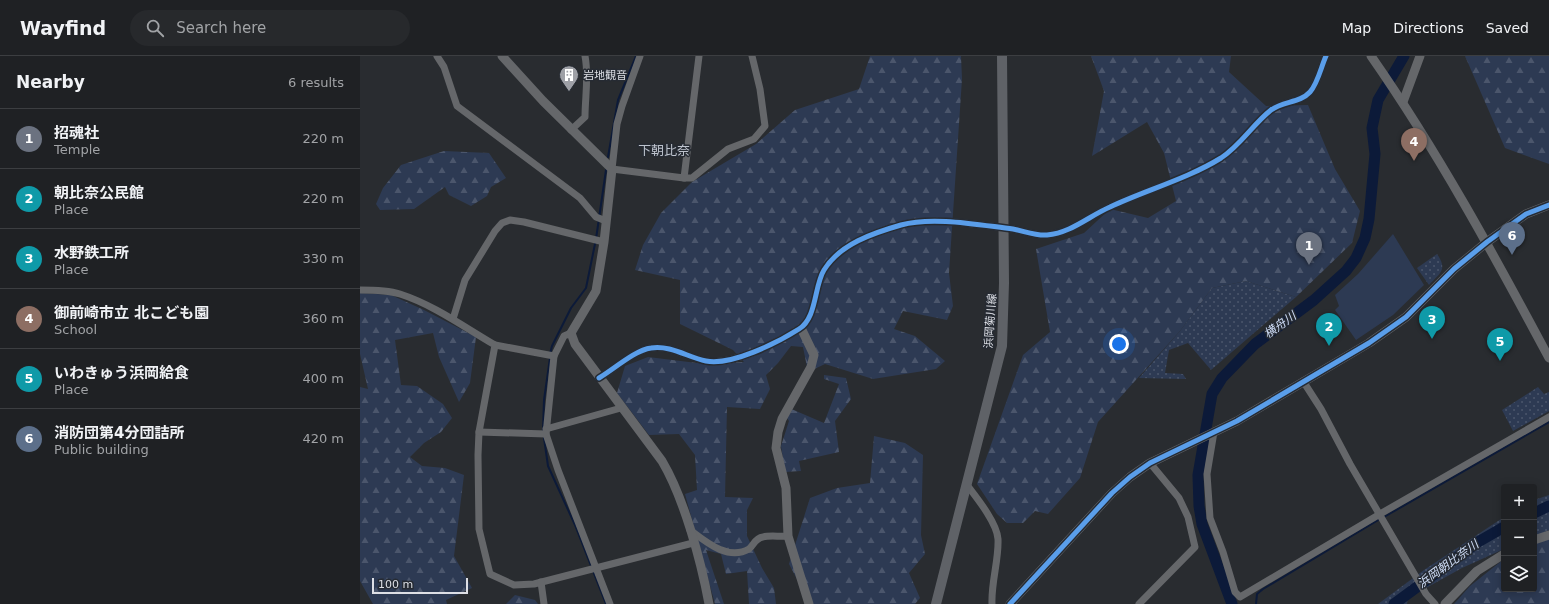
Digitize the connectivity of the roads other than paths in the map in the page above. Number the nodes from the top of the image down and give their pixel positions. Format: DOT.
graph roads {
  1 [pos="437,56"];
  2 [pos="502,56"];
  3 [pos="585,56"];
  4 [pos="640,56"];
  5 [pos="700,56"];
  6 [pos="752,56"];
  7 [pos="1002,56"];
  8 [pos="1326,56"];
  9 [pos="1371,56"];
  10 [pos="1420,56"];
  11 [pos="1403,102"];
  12 [pos="571,130"];
  13 [pos="612,169"];
  14 [pos="684,178"];
  15 [pos="1549,205"];
  16 [pos="602,219"];
  17 [pos="1003,229"];
  18 [pos="599,241"];
  19 [pos="1487,242"];
  20 [pos="360,290"];
  21 [pos="452,319"];
  22 [pos="801,328"];
  23 [pos="571,333"];
  24 [pos="495,345"];
  25 [pos="551,355"];
  26 [pos="1549,358"];
  27 [pos="599,378"];
  28 [pos="1303,381"];
  29 [pos="621,408"];
  30 [pos="1549,417"];
  31 [pos="479,432"];
  32 [pos="1214,432"];
  33 [pos="544,433"];
  34 [pos="1150,463"];
  35 [pos="967,485"];
  36 [pos="1382,516"];
  37 [pos="690,530"];
  38 [pos="1549,535"];
  39 [pos="788,536"];
  40 [pos="1537,539"];
  41 [pos="693,543"];
  42 [pos="1501,556"];
  43 [pos="596,568"];
  44 [pos="541,582"];
  45 [pos="544,604"];
  46 [pos="610,604"];
  47 [pos="709,604"];
  48 [pos="809,604"];
  49 [pos="936,604"];
  50 [pos="992,604"];
  51 [pos="1010,604"];
  52 [pos="1139,604"];
  53 [pos="1435,604"];
  54 [pos="1444,604"];
  1 -- 16 [label="street"];
  2 -- 12 [label="street"];
  3 -- 12 [label="street"];
  4 -- 13 [label="street"];
  5 -- 14 [label="street"];
  6 -- 14 [label="street"];
  7 -- 17 [label="main road, 浜岡菊川線"];
  8 -- 17 [label="street"];
  9 -- 11 [label="street"];
  10 -- 11 [label="street"];
  11 -- 19 [label="street"];
  12 -- 13 [label="street"];
  13 -- 14 [label="street"];
  13 -- 16 [label="street"];
  15 -- 19 [label="street"];
  16 -- 18 [label="street"];
  17 -- 22 [label="street"];
  17 -- 35 [label="main road, 浜岡菊川線"];
  18 -- 21 [label="street"];
  18 -- 23 [label="street"];
  19 -- 26 [label="street"];
  19 -- 28 [label="street"];
  20 -- 21 [label="street"];
  21 -- 24 [label="street"];
  22 -- 27 [label="street"];
  22 -- 39 [label="street"];
  23 -- 25 [label="street"];
  23 -- 27 [label="street"];
  24 -- 25 [label="street"];
  24 -- 31 [label="street"];
  25 -- 33 [label="street"];
  27 -- 29 [label="street"];
  28 -- 32 [label="street"];
  28 -- 36 [label="street"];
  29 -- 33 [label="street"];
  29 -- 37 [label="street"];
  30 -- 36 [label="street"];
  31 -- 33 [label="street"];
  31 -- 44 [label="street"];
  32 -- 34 [label="street"];
  32 -- 36 [label="street"];
  33 -- 43 [label="street"];
  34 -- 51 [label="street"];
  34 -- 52 [label="street"];
  35 -- 49 [label="main road, 浜岡菊川線"];
  35 -- 50 [label="street"];
  36 -- 53 [label="street"];
  37 -- 39 [label="street"];
  37 -- 41 [label="street"];
  38 -- 40 [label="street"];
  39 -- 48 [label="street"];
  41 -- 43 [label="street"];
  41 -- 47 [label="street"];
  42 -- 54 [label="street"];
  43 -- 44 [label="street"];
  43 -- 46 [label="street"];
  44 -- 45 [label="street"];
}
